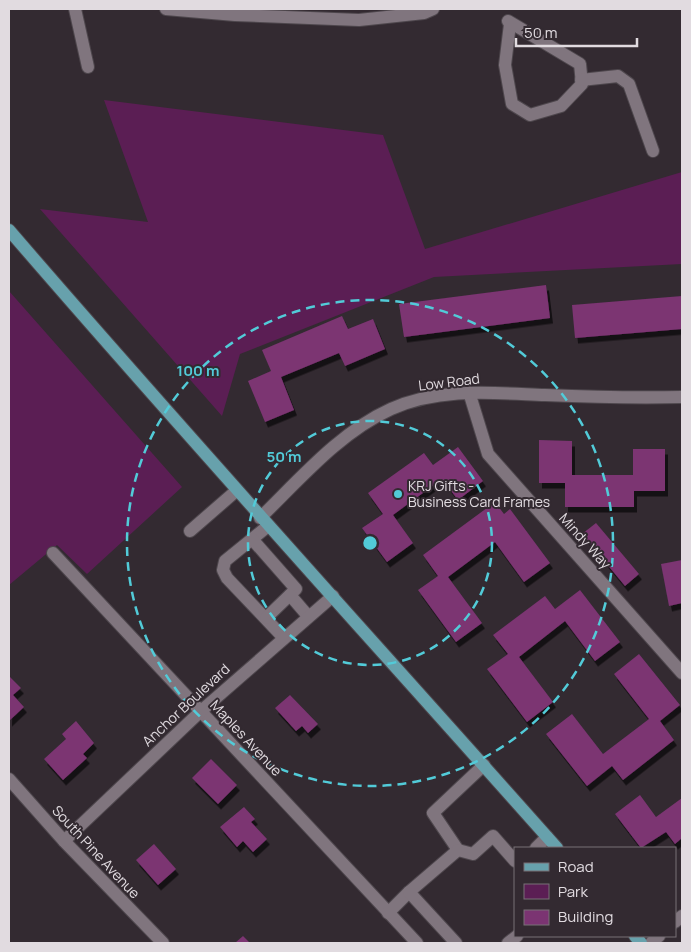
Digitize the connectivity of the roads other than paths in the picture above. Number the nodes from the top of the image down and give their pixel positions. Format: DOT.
graph roads {
  1 [pos="75,9"];
  2 [pos="166,9"];
  3 [pos="433,9"];
  4 [pos="502,9"];
  5 [pos="508,21"];
  6 [pos="88,67"];
  7 [pos="581,80"];
  8 [pos="653,151"];
  9 [pos="10,229"];
  10 [pos="469,392"];
  11 [pos="682,397"];
  12 [pos="236,490"];
  13 [pos="264,522"];
  14 [pos="190,531"];
  15 [pos="252,539"];
  16 [pos="53,553"];
  17 [pos="290,595"];
  18 [pos="333,596"];
  19 [pos="308,616"];
  20 [pos="266,618"];
  21 [pos="283,637"];
  22 [pos="682,673"];
  23 [pos="201,711"];
  24 [pos="484,766"];
  25 [pos="9,779"];
  26 [pos="547,837"];
  27 [pos="64,841"];
  28 [pos="537,847"];
  29 [pos="556,847"];
  30 [pos="458,850"];
  31 [pos="514,860"];
  32 [pos="409,892"];
  33 [pos="388,913"];
  34 [pos="163,943"];
  35 [pos="417,943"];
  36 [pos="456,943"];
  1 -- 6 [label="street"];
  2 -- 3 [label="street"];
  4 -- 5 [label="street"];
  5 -- 7 [label="street"];
  5 -- 7 [label="street"];
  7 -- 8 [label="street"];
  9 -- 12 [label="main road"];
  10 -- 11 [label="street, Low Road"];
  10 -- 13 [label="street, Low Road"];
  10 -- 22 [label="street, Mindy Way"];
  12 -- 13 [label="main road"];
  12 -- 14 [label="street"];
  13 -- 15 [label="street, Low Road"];
  13 -- 18 [label="main road"];
  15 -- 17 [label="street"];
  15 -- 20 [label="street, Low Road"];
  16 -- 23 [label="street, Maples Avenue"];
  17 -- 19 [label="street"];
  17 -- 20 [label="street"];
  18 -- 19 [label="street, Anchor Boulevard"];
  18 -- 24 [label="main road"];
  19 -- 21 [label="street, Anchor Boulevard"];
  20 -- 21 [label="street"];
  21 -- 23 [label="street, Anchor Boulevard"];
  23 -- 27 [label="street, Anchor Boulevard"];
  23 -- 33 [label="street, Maples Avenue"];
  24 -- 26 [label="main road"];
  24 -- 30 [label="street"];
  25 -- 27 [label="street, South Pine Avenue"];
  26 -- 28 [label="street"];
  26 -- 29 [label="main road"];
  27 -- 34 [label="street, South Pine Avenue"];
  30 -- 31 [label="street"];
  30 -- 32 [label="street"];
  32 -- 33 [label="street"];
  32 -- 36 [label="street"];
  33 -- 35 [label="street, Maples Avenue"];
}
